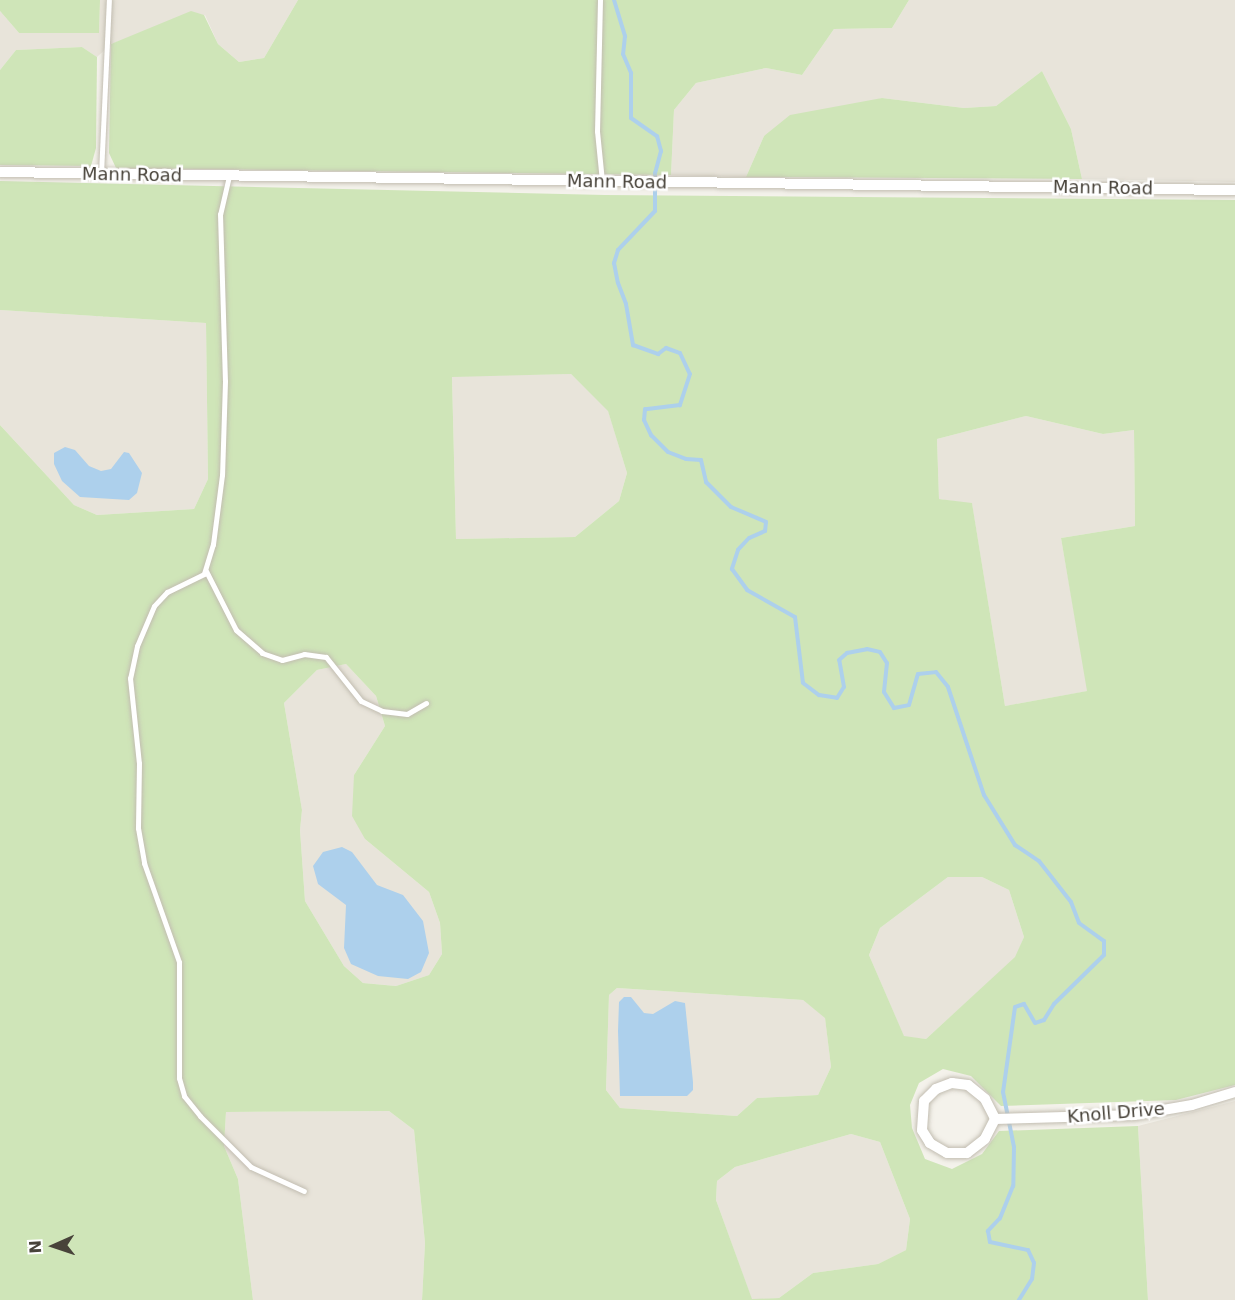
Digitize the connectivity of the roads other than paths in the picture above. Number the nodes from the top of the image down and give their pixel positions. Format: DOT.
graph roads {
  1 [pos="109,0"];
  2 [pos="600,0"];
  3 [pos="0,172"];
  4 [pos="100,174"];
  5 [pos="229,176"];
  6 [pos="602,182"];
  7 [pos="1235,190"];
  8 [pos="206,571"];
  9 [pos="426,703"];
  10 [pos="1235,1092"];
  11 [pos="995,1119"];
  12 [pos="304,1191"];
  1 -- 4 [label="lane"];
  2 -- 6 [label="lane"];
  3 -- 4 [label="street, Mann Road"];
  4 -- 5 [label="street, Mann Road"];
  5 -- 6 [label="street, Mann Road"];
  5 -- 8 [label="lane"];
  6 -- 7 [label="street, Mann Road"];
  8 -- 9 [label="lane"];
  8 -- 12 [label="lane"];
  10 -- 11 [label="street, Knoll Drive"];
  11 -- 11 [label="street"];
}
